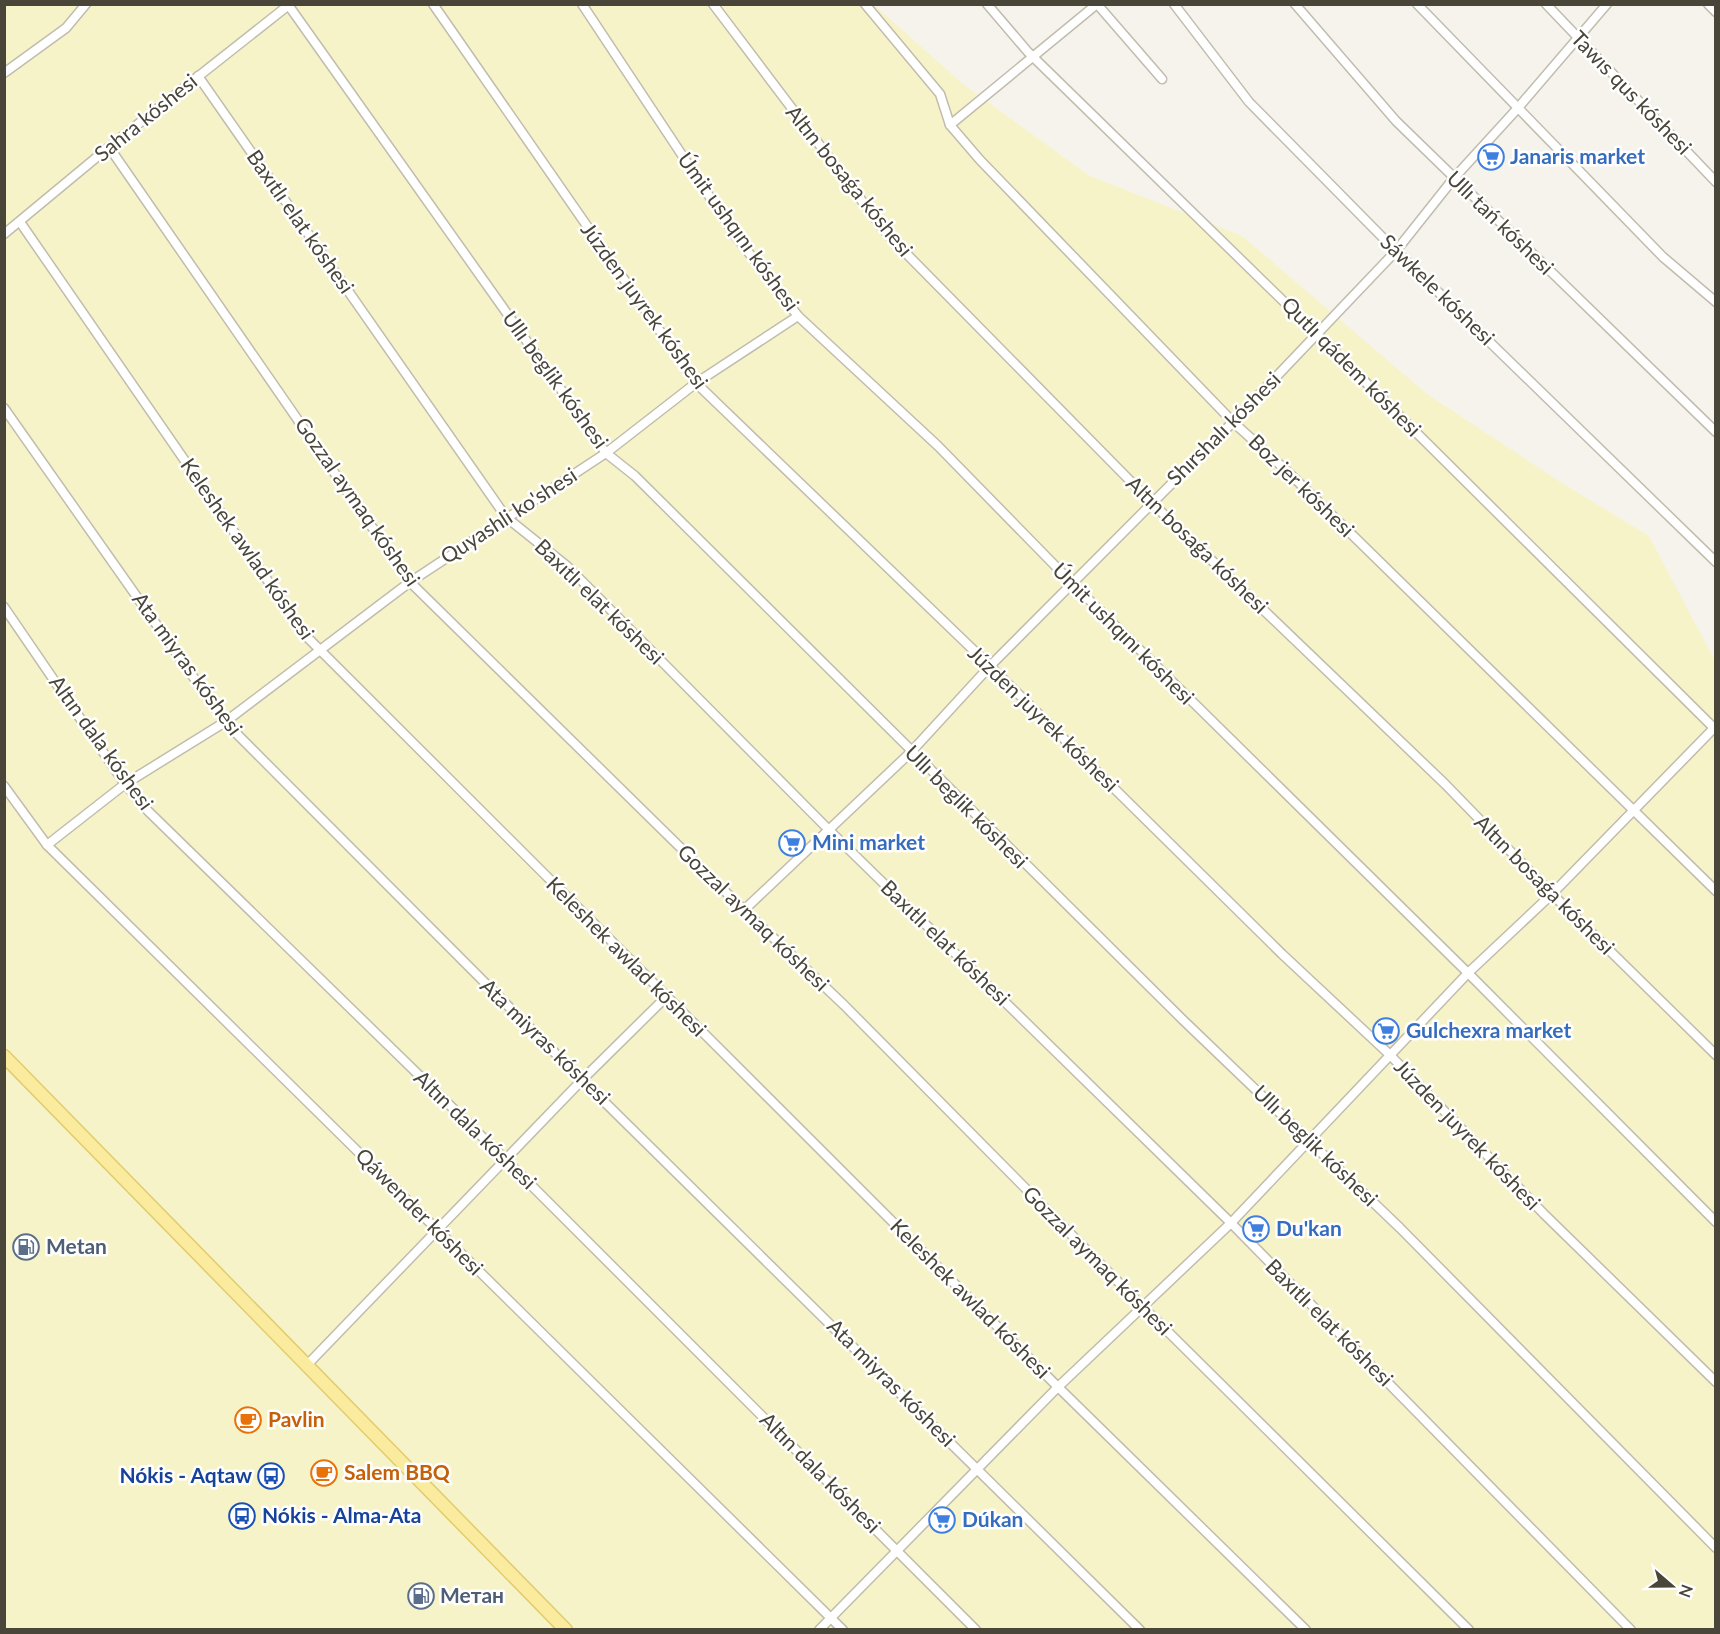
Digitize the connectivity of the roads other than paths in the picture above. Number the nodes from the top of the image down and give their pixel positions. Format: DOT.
graph roads {
  1 [pos="87,4"];
  2 [pos="433,4"];
  3 [pos="582,4"];
  4 [pos="713,4"];
  5 [pos="866,4"];
  6 [pos="987,4"];
  7 [pos="1097,4"];
  8 [pos="1174,4"];
  9 [pos="1295,4"];
  10 [pos="1417,4"];
  11 [pos="1546,4"];
  12 [pos="1607,4"];
  13 [pos="1708,4"];
  14 [pos="290,5"];
  15 [pos="1716,12"];
  16 [pos="1579,39"];
  17 [pos="1033,56"];
  18 [pos="4,73"];
  19 [pos="198,76"];
  20 [pos="1162,79"];
  21 [pos="1517,110"];
  22 [pos="950,125"];
  23 [pos="109,147"];
  24 [pos="1454,178"];
  25 [pos="1716,182"];
  26 [pos="20,222"];
  27 [pos="4,234"];
  28 [pos="1396,251"];
  29 [pos="1716,302"];
  30 [pos="798,316"];
  31 [pos="1317,333"];
  32 [pos="696,383"];
  33 [pos="4,408"];
  34 [pos="1233,422"];
  35 [pos="1716,432"];
  36 [pos="606,453"];
  37 [pos="1152,503"];
  38 [pos="506,517"];
  39 [pos="1716,562"];
  40 [pos="410,582"];
  41 [pos="1072,583"];
  42 [pos="4,607"];
  43 [pos="321,650"];
  44 [pos="990,666"];
  45 [pos="225,722"];
  46 [pos="1715,728"];
  47 [pos="911,752"];
  48 [pos="125,784"];
  49 [pos="4,786"];
  50 [pos="1635,811"];
  51 [pos="829,831"];
  52 [pos="47,844"];
  53 [pos="1716,891"];
  54 [pos="1552,894"];
  55 [pos="744,910"];
  56 [pos="1468,973"];
  57 [pos="666,997"];
  58 [pos="1389,1054"];
  59 [pos="1716,1055"];
  60 [pos="4,1056"];
  61 [pos="583,1079"];
  62 [pos="1310,1139"];
  63 [pos="505,1159"];
  64 [pos="1716,1222"];
  65 [pos="1231,1223"];
  66 [pos="437,1230"];
  67 [pos="1142,1306"];
  68 [pos="308,1364"];
  69 [pos="1716,1382"];
  70 [pos="1058,1387"];
  71 [pos="977,1469"];
  72 [pos="1716,1548"];
  73 [pos="898,1552"];
  74 [pos="831,1618"];
  75 [pos="566,1629"];
  76 [pos="819,1629"];
  77 [pos="843,1629"];
  78 [pos="976,1629"];
  79 [pos="1140,1629"];
  80 [pos="1306,1629"];
  81 [pos="1469,1629"];
  82 [pos="1631,1629"];
  1 -- 18 [label="street"];
  2 -- 32 [label="street, Júzden juyrek kóshesi"];
  3 -- 30 [label="street, Úmit ushqını kóshesi"];
  4 -- 37 [label="street, Altın bosaǵa kóshesi"];
  5 -- 22 [label="street, Boz jer kóshesi"];
  6 -- 17 [label="street, Qutlı qádem kóshesi"];
  7 -- 17 [label="street"];
  7 -- 20 [label="street"];
  8 -- 28 [label="street, Sáwkele kóshesi"];
  9 -- 24 [label="street, Ullı tań kóshesi"];
  10 -- 21 [label="street"];
  11 -- 16 [label="street, Tawıs qus kóshesi"];
  12 -- 16 [label="street, Shırshalı kóshesi"];
  13 -- 15 [label="street"];
  14 -- 19 [label="street, Sahra kóshesi"];
  14 -- 36 [label="street, Ullı beglik kóshesi"];
  16 -- 21 [label="street, Shırshalı kóshesi"];
  16 -- 25 [label="street, Tawıs qus kóshesi"];
  17 -- 22 [label="street"];
  17 -- 31 [label="street, Qutlı qádem kóshesi"];
  19 -- 23 [label="street, Sahra kóshesi"];
  19 -- 38 [label="street, Baxıtlı elat kóshesi"];
  21 -- 24 [label="street, Shırshalı kóshesi"];
  21 -- 29 [label="street"];
  22 -- 34 [label="street, Boz jer kóshesi"];
  23 -- 26 [label="street, Sahra kóshesi"];
  23 -- 40 [label="street, Gozzal aymaq kóshesi"];
  24 -- 28 [label="street, Shırshalı kóshesi"];
  24 -- 35 [label="street, Ullı tań kóshesi"];
  26 -- 27 [label="street, Sahra kóshesi"];
  26 -- 43 [label="street, Keleshek awlad kóshesi"];
  28 -- 31 [label="street, Shırshalı kóshesi"];
  28 -- 39 [label="street, Sáwkele kóshesi"];
  30 -- 32 [label="street, Quyashli ko'shesi"];
  30 -- 41 [label="street, Úmit ushqını kóshesi"];
  31 -- 34 [label="street, Shırshalı kóshesi"];
  31 -- 46 [label="street, Qutlı qádem kóshesi"];
  32 -- 36 [label="street, Quyashli ko'shesi"];
  32 -- 44 [label="street, Júzden juyrek kóshesi"];
  33 -- 45 [label="street, Ata miyras kóshesi"];
  34 -- 37 [label="street, Shırshalı kóshesi"];
  34 -- 50 [label="street, Boz jer kóshesi"];
  36 -- 38 [label="street, Quyashli ko'shesi"];
  36 -- 47 [label="street, Ullı beglik kóshesi"];
  37 -- 41 [label="street, Shırshalı kóshesi"];
  37 -- 54 [label="street, Altın bosaǵa kóshesi"];
  38 -- 40 [label="street, Quyashli ko'shesi"];
  38 -- 51 [label="street, Baxıtlı elat kóshesi"];
  40 -- 43 [label="street, Quyashli ko'shesi"];
  40 -- 55 [label="street, Gozzal aymaq kóshesi"];
  41 -- 44 [label="street, Shırshalı kóshesi"];
  41 -- 56 [label="street, Úmit ushqını kóshesi"];
  42 -- 48 [label="street, Altın dala kóshesi"];
  43 -- 45 [label="street, Quyashli ko'shesi"];
  43 -- 57 [label="street, Keleshek awlad kóshesi"];
  44 -- 47 [label="street, Shırshalı kóshesi"];
  44 -- 58 [label="street, Júzden juyrek kóshesi"];
  45 -- 48 [label="street, Quyashli ko'shesi"];
  45 -- 61 [label="street, Ata miyras kóshesi"];
  46 -- 50 [label="street"];
  47 -- 51 [label="street, Shırshalı kóshesi"];
  47 -- 62 [label="street, Ullı beglik kóshesi"];
  48 -- 52 [label="street, Quyashli ko'shesi"];
  48 -- 63 [label="street, Altın dala kóshesi"];
  49 -- 52 [label="street, Qáwender kóshesi"];
  50 -- 53 [label="street, Boz jer kóshesi"];
  50 -- 54 [label="street"];
  51 -- 55 [label="street, Shırshalı kóshesi"];
  51 -- 65 [label="street, Baxıtlı elat kóshesi"];
  52 -- 66 [label="street, Qáwender kóshesi"];
  54 -- 56 [label="street"];
  54 -- 59 [label="street, Altın bosaǵa kóshesi"];
  55 -- 67 [label="street, Gozzal aymaq kóshesi"];
  56 -- 58 [label="street"];
  56 -- 64 [label="street, Úmit ushqını kóshesi"];
  57 -- 61 [label="street"];
  57 -- 70 [label="street, Keleshek awlad kóshesi"];
  58 -- 62 [label="street"];
  58 -- 69 [label="street, Júzden juyrek kóshesi"];
  60 -- 68 [label="main road"];
  61 -- 63 [label="street"];
  61 -- 71 [label="street, Ata miyras kóshesi"];
  62 -- 65 [label="street"];
  62 -- 72 [label="street, Ullı beglik kóshesi"];
  63 -- 66 [label="street"];
  63 -- 73 [label="street, Altın dala kóshesi"];
  65 -- 67 [label="street"];
  65 -- 82 [label="street, Baxıtlı elat kóshesi"];
  66 -- 68 [label="street"];
  66 -- 74 [label="street, Qáwender kóshesi"];
  67 -- 70 [label="street"];
  67 -- 81 [label="street, Gozzal aymaq kóshesi"];
  68 -- 75 [label="main road"];
  70 -- 71 [label="street"];
  70 -- 80 [label="street, Keleshek awlad kóshesi"];
  71 -- 73 [label="street"];
  71 -- 79 [label="street, Ata miyras kóshesi"];
  73 -- 74 [label="street"];
  73 -- 78 [label="street, Altın dala kóshesi"];
  74 -- 76 [label="street"];
  74 -- 77 [label="street, Qáwender kóshesi"];
}
